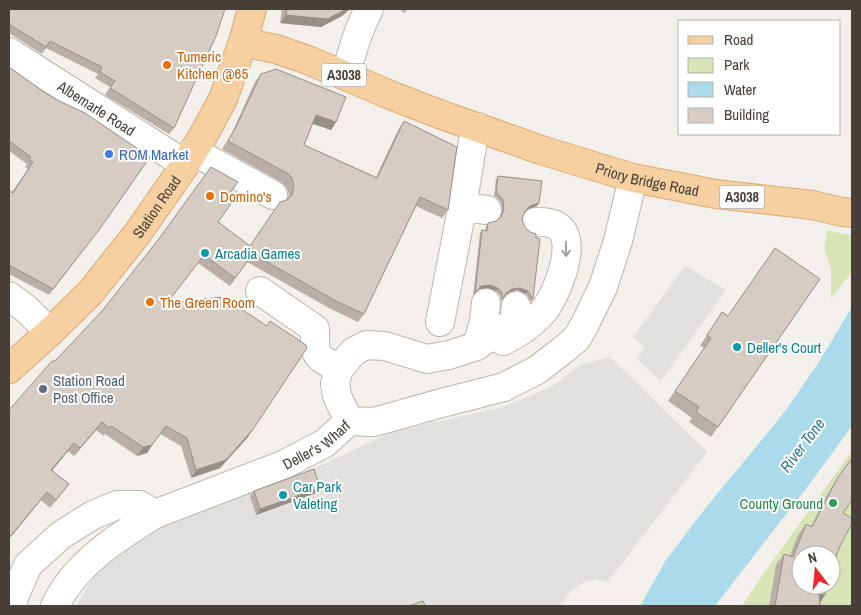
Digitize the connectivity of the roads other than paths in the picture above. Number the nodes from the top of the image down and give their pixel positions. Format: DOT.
graph roads {
  1 [pos="252,9"];
  2 [pos="370,9"];
  3 [pos="243,42"];
  4 [pos="9,52"];
  5 [pos="346,76"];
  6 [pos="478,127"];
  7 [pos="189,158"];
  8 [pos="633,178"];
  9 [pos="273,195"];
  10 [pos="852,212"];
  11 [pos="536,222"];
  12 [pos="260,291"];
  13 [pos="9,296"];
  14 [pos="501,305"];
  15 [pos="440,322"];
  16 [pos="50,332"];
  17 [pos="477,346"];
  18 [pos="339,368"];
  19 [pos="9,369"];
  20 [pos="349,421"];
  21 [pos="154,514"];
  22 [pos="13,606"];
  23 [pos="55,606"];
  1 -- 3 [label="main road, Station Road"];
  2 -- 5 [label="street"];
  3 -- 5 [label="main road, Priory Bridge Road / A3038"];
  3 -- 7 [label="main road, Station Road"];
  4 -- 7 [label="street, Albemarle Road"];
  5 -- 6 [label="main road, Priory Bridge Road / A3038"];
  6 -- 8 [label="main road, Priory Bridge Road / A3038"];
  6 -- 15 [label="street"];
  7 -- 9 [label="street, Albemarle Road"];
  7 -- 16 [label="main road, Station Road"];
  8 -- 10 [label="main road, Priory Bridge Road / A3038"];
  8 -- 20 [label="street, Deller's Wharf"];
  11 -- 17 [label="street, one-way"];
  12 -- 18 [label="street"];
  13 -- 16 [label="street"];
  14 -- 17 [label="street"];
  16 -- 19 [label="main road, Station Road"];
  17 -- 18 [label="street"];
  18 -- 20 [label="street"];
  20 -- 21 [label="street, Deller's Wharf"];
  21 -- 22 [label="street"];
  21 -- 23 [label="street, Deller's Wharf"];
}
